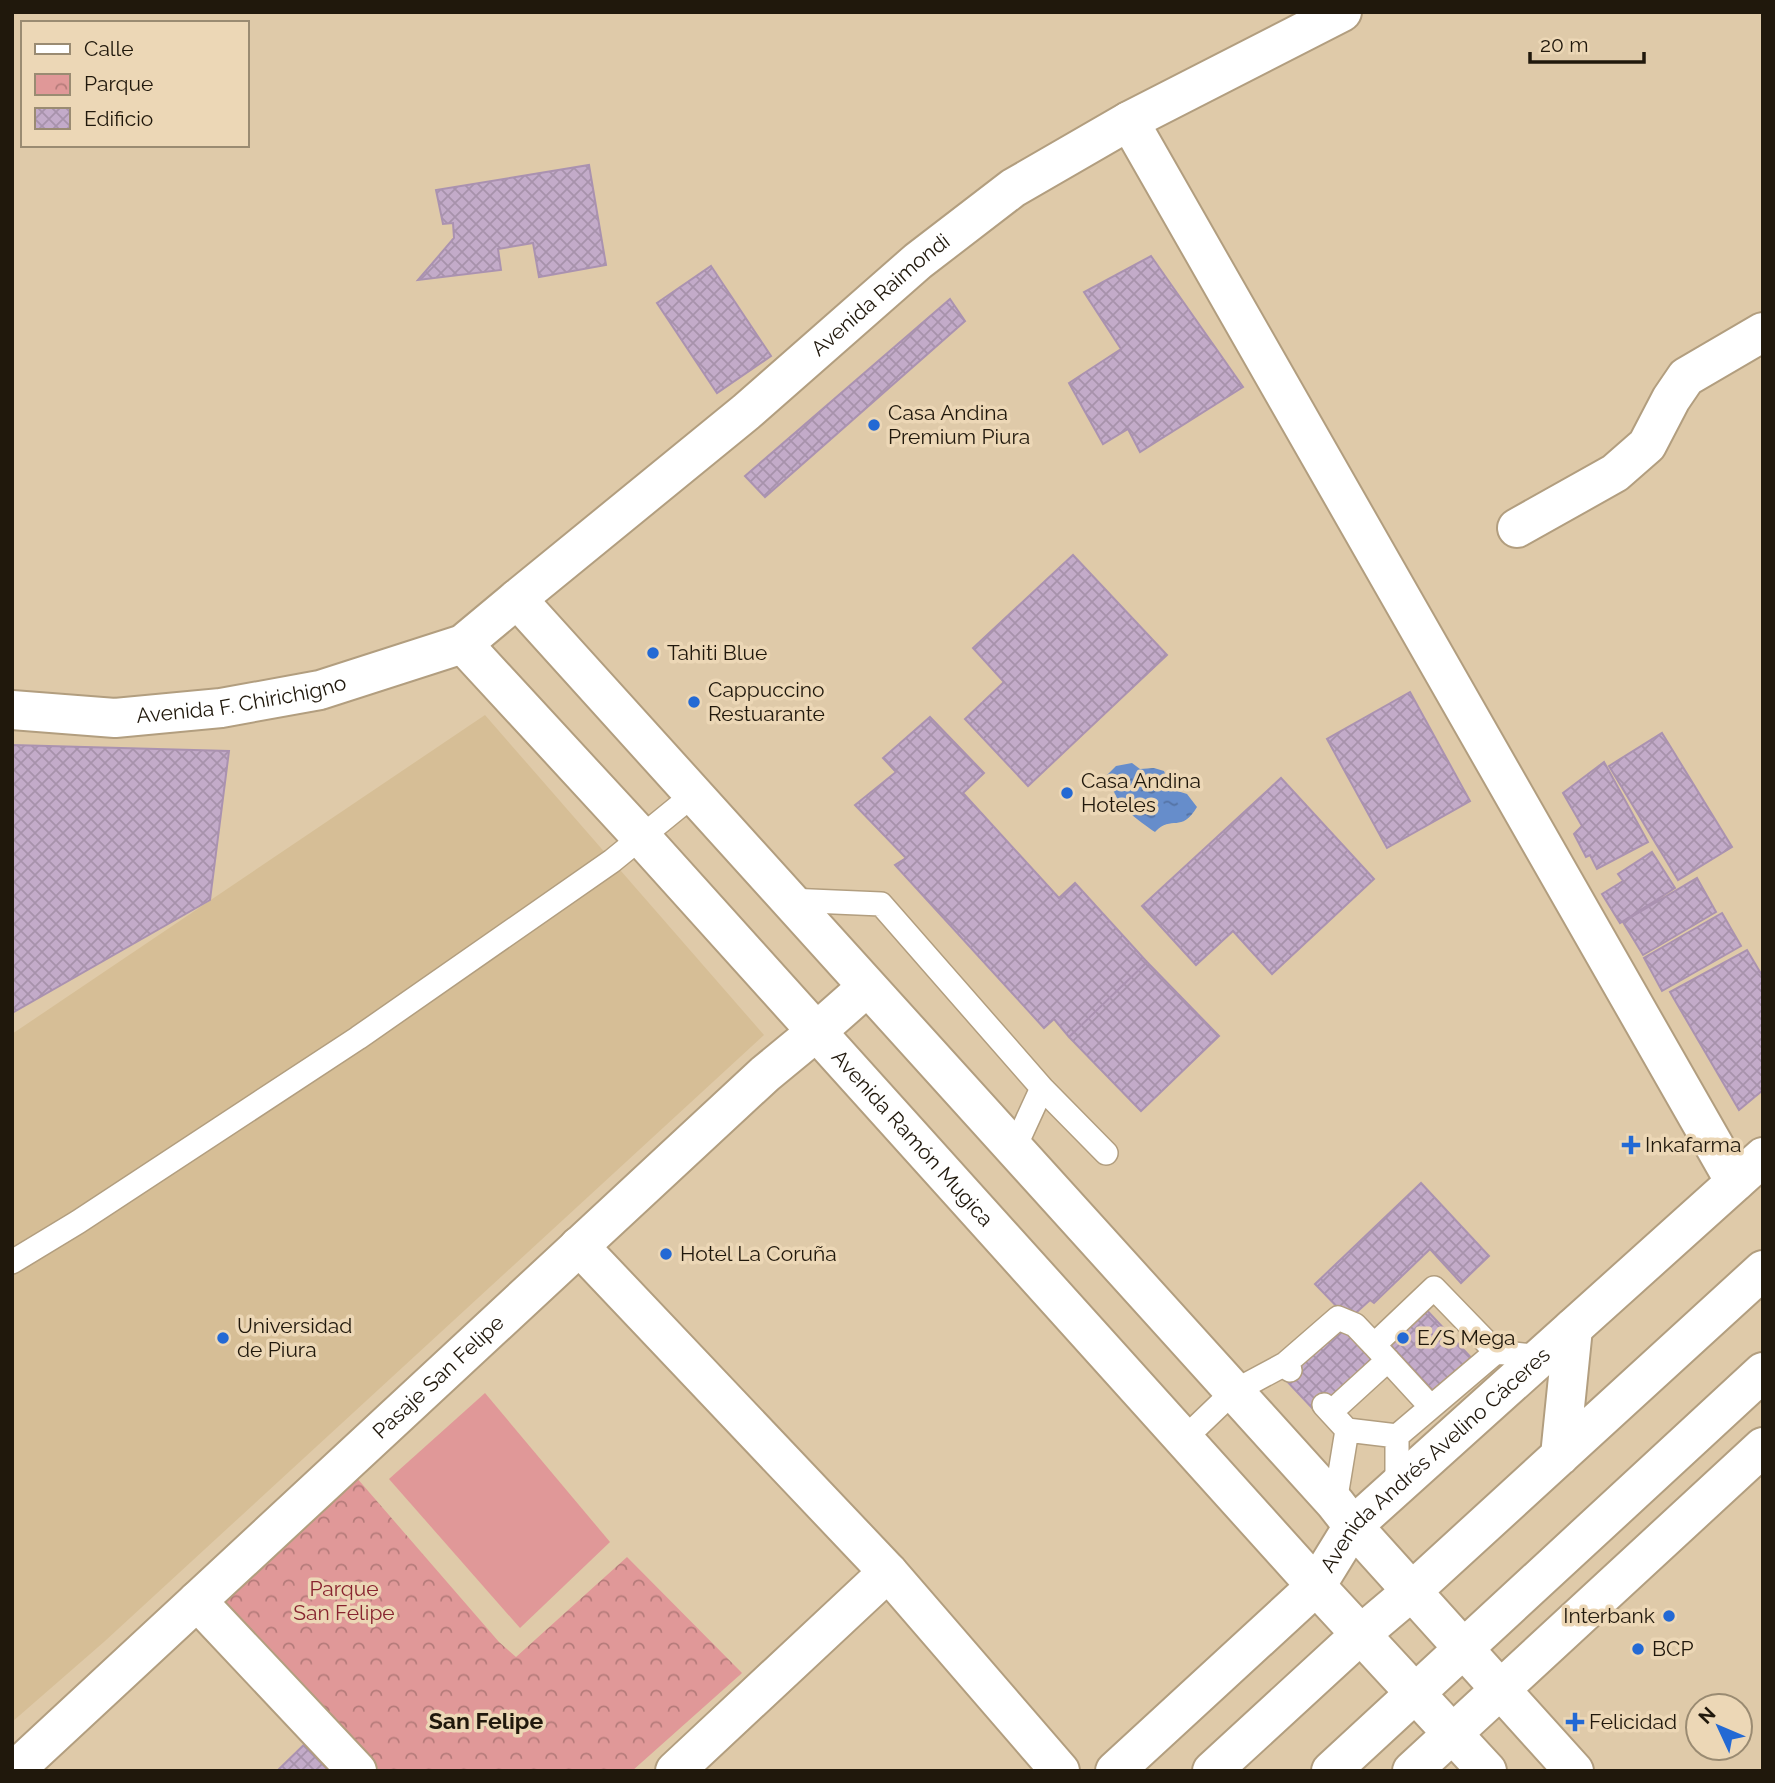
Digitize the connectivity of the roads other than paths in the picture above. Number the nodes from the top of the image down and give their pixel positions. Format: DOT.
graph roads {
  1 [pos="1342,12"];
  2 [pos="1129,121"];
  3 [pos="1763,332"];
  4 [pos="1517,527"];
  5 [pos="517,599"];
  6 [pos="463,644"];
  7 [pos="12,710"];
  8 [pos="693,795"];
  9 [pos="642,838"];
  10 [pos="788,900"];
  11 [pos="867,987"];
  12 [pos="816,1032"];
  13 [pos="1042,1088"];
  14 [pos="1014,1149"];
  15 [pos="1106,1153"];
  16 [pos="1749,1170"];
  17 [pos="579,1246"];
  18 [pos="12,1262"];
  19 [pos="1763,1270"];
  20 [pos="1573,1328"];
  21 [pos="1381,1352"];
  22 [pos="1496,1352"];
  23 [pos="1542,1357"];
  24 [pos="1763,1372"];
  25 [pos="1233,1392"];
  26 [pos="1431,1407"];
  27 [pos="1347,1430"];
  28 [pos="1397,1436"];
  29 [pos="1184,1439"];
  30 [pos="1763,1447"];
  31 [pos="1560,1456"];
  32 [pos="1397,1486"];
  33 [pos="1344,1515"];
  34 [pos="888,1572"];
  35 [pos="1316,1586"];
  36 [pos="1412,1591"];
  37 [pos="197,1601"];
  38 [pos="1361,1634"];
  39 [pos="1464,1648"];
  40 [pos="1500,1690"];
  41 [pos="1415,1693"];
  42 [pos="1453,1733"];
  43 [pos="13,1771"];
  44 [pos="358,1771"];
  45 [pos="675,1771"];
  46 [pos="1060,1771"];
  47 [pos="1115,1771"];
  48 [pos="1212,1771"];
  49 [pos="1331,1771"];
  50 [pos="1412,1771"];
  51 [pos="1487,1771"];
  52 [pos="1574,1771"];
  1 -- 2 [label="main road, Avenida Raimondi"];
  2 -- 5 [label="main road, Avenida Raimondi"];
  2 -- 16 [label="main road"];
  3 -- 4 [label="main road"];
  5 -- 6 [label="main road, Avenida Raimondi"];
  5 -- 8 [label="main road"];
  6 -- 7 [label="main road, Avenida F. Chirichigno"];
  6 -- 9 [label="main road, Avenida Ramón Mugica"];
  8 -- 9 [label="lane"];
  8 -- 10 [label="main road"];
  9 -- 12 [label="main road, Avenida Ramón Mugica"];
  9 -- 18 [label="lane"];
  10 -- 11 [label="main road"];
  10 -- 13 [label="lane"];
  11 -- 12 [label="main road, Pasaje San Felipe"];
  11 -- 14 [label="main road"];
  12 -- 17 [label="main road, Pasaje San Felipe"];
  12 -- 29 [label="main road, Avenida Ramón Mugica"];
  13 -- 14 [label="lane"];
  13 -- 15 [label="lane"];
  14 -- 25 [label="main road"];
  16 -- 20 [label="main road, Avenida Andrés Avelino Cáceres"];
  17 -- 34 [label="main road"];
  17 -- 37 [label="main road, Pasaje San Felipe"];
  19 -- 31 [label="main road"];
  20 -- 23 [label="main road, Avenida Andrés Avelino Cáceres"];
  20 -- 31 [label="main road"];
  21 -- 22 [label="lane"];
  21 -- 25 [label="lane"];
  21 -- 26 [label="lane"];
  21 -- 27 [label="lane"];
  22 -- 23 [label="lane"];
  22 -- 26 [label="lane"];
  23 -- 32 [label="main road, Avenida Andrés Avelino Cáceres"];
  24 -- 39 [label="main road"];
  25 -- 29 [label="lane"];
  25 -- 33 [label="main road"];
  26 -- 28 [label="lane"];
  27 -- 28 [label="lane"];
  27 -- 33 [label="lane"];
  28 -- 32 [label="lane"];
  29 -- 35 [label="main road, Avenida Ramón Mugica"];
  30 -- 40 [label="main road"];
  31 -- 36 [label="main road"];
  32 -- 33 [label="main road, Avenida Andrés Avelino Cáceres"];
  33 -- 35 [label="main road, Avenida Andrés Avelino Cáceres"];
  33 -- 36 [label="main road"];
  34 -- 45 [label="main road"];
  34 -- 46 [label="main road"];
  35 -- 38 [label="main road, Avenida Ramón Mugica"];
  35 -- 47 [label="main road, Avenida Andrés Avelino Cáceres"];
  36 -- 38 [label="main road"];
  36 -- 39 [label="main road"];
  37 -- 43 [label="main road, Pasaje San Felipe"];
  37 -- 44 [label="main road"];
  38 -- 41 [label="main road, Avenida Ramón Mugica"];
  38 -- 48 [label="main road"];
  39 -- 40 [label="main road"];
  39 -- 41 [label="main road"];
  40 -- 42 [label="main road"];
  40 -- 52 [label="main road"];
  41 -- 42 [label="main road, Avenida Ramón Mugica"];
  41 -- 49 [label="main road"];
  42 -- 50 [label="main road"];
  42 -- 51 [label="main road, Avenida Ramón Mugica"];
}
